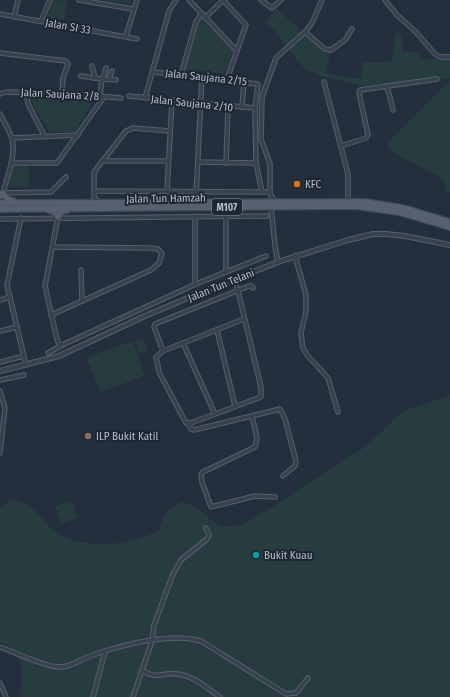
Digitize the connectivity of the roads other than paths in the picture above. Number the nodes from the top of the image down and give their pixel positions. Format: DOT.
graph roads {
  1 [pos="18,0"];
  2 [pos="50,0"];
  3 [pos="79,0"];
  4 [pos="137,0"];
  5 [pos="176,0"];
  6 [pos="189,0"];
  7 [pos="223,0"];
  8 [pos="262,0"];
  9 [pos="281,0"];
  10 [pos="322,0"];
  11 [pos="384,0"];
  12 [pos="133,9"];
  13 [pos="0,14"];
  14 [pos="200,14"];
  15 [pos="14,17"];
  16 [pos="205,18"];
  17 [pos="41,22"];
  18 [pos="352,29"];
  19 [pos="305,32"];
  20 [pos="126,36"];
  21 [pos="137,39"];
  22 [pos="236,50"];
  23 [pos="0,53"];
  24 [pos="450,57"];
  25 [pos="92,66"];
  26 [pos="106,68"];
  27 [pos="112,71"];
  28 [pos="153,72"];
  29 [pos="181,75"];
  30 [pos="81,76"];
  31 [pos="202,77"];
  32 [pos="94,78"];
  33 [pos="103,79"];
  34 [pos="110,79"];
  35 [pos="227,79"];
  36 [pos="437,79"];
  37 [pos="116,80"];
  38 [pos="244,81"];
  39 [pos="324,82"];
  40 [pos="259,85"];
  41 [pos="266,85"];
  42 [pos="387,86"];
  43 [pos="26,92"];
  44 [pos="62,93"];
  45 [pos="0,94"];
  46 [pos="102,96"];
  47 [pos="129,96"];
  48 [pos="121,98"];
  49 [pos="144,98"];
  50 [pos="172,101"];
  51 [pos="200,104"];
  52 [pos="228,107"];
  53 [pos="242,107"];
  54 [pos="255,108"];
  55 [pos="393,110"];
  56 [pos="0,114"];
  57 [pos="170,131"];
  58 [pos="78,135"];
  59 [pos="45,137"];
  60 [pos="12,138"];
  61 [pos="341,146"];
  62 [pos="102,161"];
  63 [pos="168,161"];
  64 [pos="198,162"];
  65 [pos="226,162"];
  66 [pos="11,163"];
  67 [pos="256,163"];
  68 [pos="66,177"];
  69 [pos="94,191"];
  70 [pos="167,192"];
  71 [pos="262,192"];
  72 [pos="270,193"];
  73 [pos="1,194"];
  74 [pos="196,194"];
  75 [pos="94,197"];
  76 [pos="276,201"];
  77 [pos="190,202"];
  78 [pos="202,202"];
  79 [pos="264,202"];
  80 [pos="348,202"];
  81 [pos="42,203"];
  82 [pos="87,204"];
  83 [pos="0,206"];
  84 [pos="102,206"];
  85 [pos="271,207"];
  86 [pos="28,209"];
  87 [pos="195,216"];
  88 [pos="226,216"];
  89 [pos="267,216"];
  90 [pos="58,217"];
  91 [pos="21,218"];
  92 [pos="0,219"];
  93 [pos="450,222"];
  94 [pos="450,227"];
  95 [pos="450,245"];
  96 [pos="54,247"];
  97 [pos="266,256"];
  98 [pos="295,256"];
  99 [pos="278,262"];
  100 [pos="81,270"];
  101 [pos="226,272"];
  102 [pos="234,279"];
  103 [pos="195,284"];
  104 [pos="253,288"];
  105 [pos="238,291"];
  106 [pos="10,297"];
  107 [pos="0,300"];
  108 [pos="82,301"];
  109 [pos="51,315"];
  110 [pos="244,319"];
  111 [pos="17,327"];
  112 [pos="216,330"];
  113 [pos="0,331"];
  114 [pos="183,343"];
  115 [pos="62,345"];
  116 [pos="163,352"];
  117 [pos="48,353"];
  118 [pos="24,356"];
  119 [pos="0,362"];
  120 [pos="26,365"];
  121 [pos="0,371"];
  122 [pos="24,375"];
  123 [pos="0,380"];
  124 [pos="0,391"];
  125 [pos="235,406"];
  126 [pos="5,408"];
  127 [pos="0,409"];
  128 [pos="338,412"];
  129 [pos="215,414"];
  130 [pos="252,416"];
  131 [pos="188,424"];
  132 [pos="0,453"];
  133 [pos="283,476"];
  134 [pos="274,497"];
  135 [pos="206,528"];
  136 [pos="152,641"];
  137 [pos="0,647"];
  138 [pos="105,652"];
  139 [pos="142,670"];
  140 [pos="308,678"];
  141 [pos="0,682"];
  142 [pos="6,697"];
  143 [pos="93,697"];
  144 [pos="133,697"];
  145 [pos="220,697"];
  1 -- 15 [label="street"];
  2 -- 17 [label="street"];
  3 -- 12 [label="street"];
  4 -- 12 [label="street"];
  5 -- 28 [label="street"];
  6 -- 14 [label="street"];
  7 -- 16 [label="street"];
  7 -- 22 [label="street"];
  8 -- 9 [label="street"];
  10 -- 19 [label="street"];
  11 -- 24 [label="street"];
  12 -- 20 [label="street"];
  13 -- 15 [label="street, Jalan SI 33"];
  14 -- 16 [label="street"];
  14 -- 29 [label="street"];
  15 -- 17 [label="street, Jalan SI 33"];
  16 -- 22 [label="street"];
  17 -- 20 [label="street, Jalan SI 33"];
  18 -- 19 [label="street"];
  19 -- 41 [label="street"];
  20 -- 21 [label="street, Jalan SI 33"];
  22 -- 35 [label="street"];
  23 -- 44 [label="street"];
  25 -- 32 [label="street"];
  26 -- 33 [label="street"];
  27 -- 34 [label="street"];
  28 -- 29 [label="street, Jalan Saujana 2/15"];
  28 -- 49 [label="street"];
  29 -- 31 [label="street, Jalan Saujana 2/15"];
  30 -- 32 [label="street"];
  31 -- 35 [label="street, Jalan Saujana 2/15"];
  31 -- 51 [label="street"];
  32 -- 33 [label="street"];
  33 -- 34 [label="street"];
  33 -- 46 [label="street"];
  34 -- 37 [label="street"];
  35 -- 38 [label="street, Jalan Saujana 2/15"];
  36 -- 42 [label="street"];
  38 -- 40 [label="street, Jalan Saujana 2/15"];
  38 -- 53 [label="street"];
  39 -- 61 [label="street"];
  40 -- 41 [label="street"];
  40 -- 54 [label="street"];
  41 -- 72 [label="street"];
  42 -- 55 [label="street"];
  42 -- 61 [label="street"];
  43 -- 44 [label="street, Jalan Saujana 2/8"];
  43 -- 45 [label="street, Jalan Saujana 2/8"];
  43 -- 59 [label="street"];
  44 -- 46 [label="street, Jalan Saujana 2/8"];
  46 -- 48 [label="street, Jalan Saujana 2/8"];
  46 -- 58 [label="street"];
  47 -- 49 [label="street, Jalan Saujana 2/10"];
  49 -- 50 [label="street, Jalan Saujana 2/10"];
  50 -- 51 [label="street, Jalan Saujana 2/10"];
  50 -- 57 [label="street"];
  51 -- 52 [label="street, Jalan Saujana 2/10"];
  51 -- 64 [label="street"];
  52 -- 53 [label="street, Jalan Saujana 2/10"];
  52 -- 65 [label="street"];
  53 -- 54 [label="street, Jalan Saujana 2/10"];
  54 -- 67 [label="street"];
  56 -- 60 [label="street"];
  57 -- 62 [label="street"];
  57 -- 63 [label="street"];
  58 -- 59 [label="street"];
  58 -- 66 [label="street"];
  59 -- 60 [label="street"];
  60 -- 66 [label="street"];
  61 -- 80 [label="street"];
  62 -- 63 [label="street"];
  62 -- 69 [label="street"];
  63 -- 70 [label="street"];
  64 -- 65 [label="street"];
  64 -- 74 [label="street"];
  65 -- 67 [label="street"];
  66 -- 73 [label="street"];
  67 -- 71 [label="street"];
  68 -- 73 [label="street"];
  69 -- 70 [label="street"];
  69 -- 75 [label="street"];
  70 -- 74 [label="street"];
  71 -- 72 [label="street"];
  71 -- 74 [label="street"];
  72 -- 76 [label="street"];
  72 -- 79 [label="street"];
  73 -- 81 [label="main road"];
  73 -- 83 [label="street"];
  74 -- 77 [label="street"];
  74 -- 78 [label="street"];
  75 -- 82 [label="street"];
  75 -- 84 [label="street"];
  76 -- 79 [label="main road, Jalan Tun Hamzah / M107"];
  76 -- 80 [label="main road, Jalan Tun Hamzah / M107"];
  77 -- 78 [label="main road, Jalan Tun Hamzah / M107"];
  77 -- 84 [label="main road, Jalan Tun Hamzah / M107"];
  78 -- 79 [label="main road, Jalan Tun Hamzah / M107"];
  80 -- 93 [label="main road, Jalan Tun Hamzah / M107"];
  81 -- 82 [label="main road, Jalan Tun Hamzah / M107"];
  81 -- 83 [label="main road, Jalan Tun Hamzah / M107"];
  82 -- 84 [label="main road, Jalan Tun Hamzah / M107"];
  83 -- 86 [label="main road, Jalan Tun Hamzah / M107"];
  84 -- 85 [label="main road, Jalan Tun Hamzah / M107"];
  84 -- 86 [label="main road, Jalan Tun Hamzah / M107"];
  84 -- 90 [label="main road"];
  85 -- 94 [label="main road, Jalan Tun Hamzah / M107"];
  85 -- 99 [label="street"];
  86 -- 90 [label="main road"];
  87 -- 88 [label="street"];
  87 -- 90 [label="street"];
  87 -- 103 [label="street"];
  88 -- 89 [label="street"];
  88 -- 101 [label="street"];
  90 -- 91 [label="street"];
  90 -- 96 [label="street"];
  91 -- 92 [label="street"];
  91 -- 106 [label="street"];
  95 -- 98 [label="street, Jalan Tun Telani"];
  96 -- 108 [label="street"];
  96 -- 109 [label="street"];
  97 -- 101 [label="street"];
  98 -- 99 [label="street, Jalan Tun Telani"];
  98 -- 128 [label="street"];
  99 -- 102 [label="street, Jalan Tun Telani"];
  100 -- 108 [label="street"];
  101 -- 103 [label="street"];
  102 -- 105 [label="street"];
  102 -- 120 [label="street, Jalan Tun Telani"];
  103 -- 115 [label="street"];
  104 -- 105 [label="street"];
  105 -- 110 [label="street"];
  105 -- 116 [label="street"];
  106 -- 107 [label="street"];
  106 -- 111 [label="street"];
  108 -- 109 [label="street"];
  109 -- 115 [label="street"];
  110 -- 112 [label="street"];
  110 -- 125 [label="street"];
  111 -- 113 [label="street"];
  111 -- 118 [label="street"];
  112 -- 114 [label="street"];
  112 -- 125 [label="street"];
  114 -- 116 [label="street"];
  114 -- 129 [label="street"];
  115 -- 117 [label="street"];
  116 -- 131 [label="street"];
  118 -- 119 [label="street"];
  118 -- 120 [label="street"];
  120 -- 121 [label="street, Jalan Tun Telani"];
  122 -- 123 [label="street"];
  124 -- 126 [label="street"];
  125 -- 129 [label="street"];
  126 -- 127 [label="street"];
  126 -- 132 [label="street"];
  129 -- 131 [label="street"];
  130 -- 131 [label="street"];
  130 -- 133 [label="street"];
  130 -- 134 [label="street"];
  135 -- 136 [label="street"];
  136 -- 138 [label="street"];
  136 -- 139 [label="street"];
  136 -- 140 [label="street"];
  137 -- 138 [label="street"];
  138 -- 143 [label="street"];
  139 -- 144 [label="street"];
  139 -- 145 [label="street"];
  141 -- 142 [label="street"];
}
